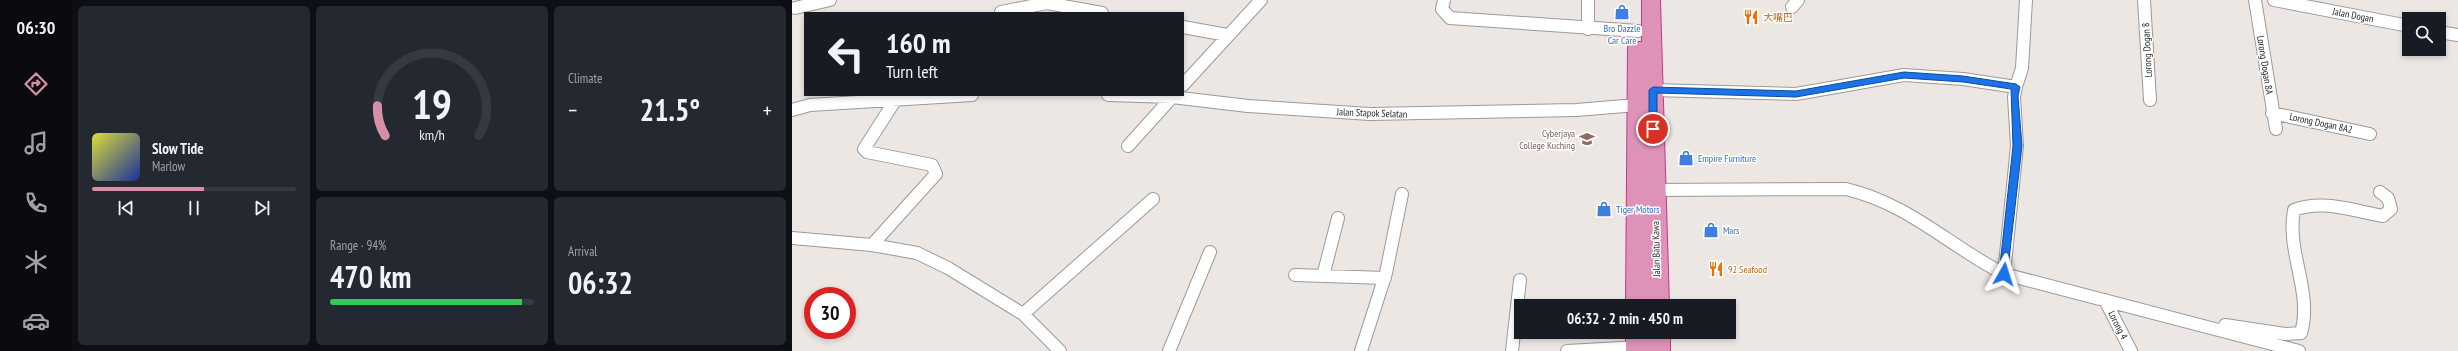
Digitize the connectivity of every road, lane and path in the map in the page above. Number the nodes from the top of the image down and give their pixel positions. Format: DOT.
graph roads {
  1 [pos="803,0"];
  2 [pos="830,0"];
  3 [pos="1003,0"];
  4 [pos="1261,0"];
  5 [pos="1444,0"];
  6 [pos="1588,0"];
  7 [pos="1638,0"];
  8 [pos="1651,0"];
  9 [pos="2026,0"];
  10 [pos="2144,0"];
  11 [pos="2255,0"];
  12 [pos="2274,0"];
  13 [pos="1050,2"];
  14 [pos="793,10"];
  15 [pos="1001,12"];
  16 [pos="1005,12"];
  17 [pos="1097,12"];
  18 [pos="2402,25"];
  19 [pos="1184,27"];
  20 [pos="1588,29"];
  21 [pos="1638,31"];
  22 [pos="2446,33"];
  23 [pos="1227,35"];
  24 [pos="2458,36"];
  25 [pos="1184,84"];
  26 [pos="2016,87"];
  27 [pos="1653,90"];
  28 [pos="953,96"];
  29 [pos="1173,96"];
  30 [pos="896,99"];
  31 [pos="2150,100"];
  32 [pos="1637,105"];
  33 [pos="792,110"];
  34 [pos="2272,113"];
  35 [pos="2276,129"];
  36 [pos="2370,134"];
  37 [pos="1128,146"];
  38 [pos="1655,190"];
  39 [pos="2380,192"];
  40 [pos="1402,194"];
  41 [pos="1153,199"];
  42 [pos="1338,218"];
  43 [pos="792,238"];
  44 [pos="872,245"];
  45 [pos="1210,252"];
  46 [pos="2004,274"];
  47 [pos="1295,275"];
  48 [pos="1323,276"];
  49 [pos="1385,278"];
  50 [pos="1520,280"];
  51 [pos="1638,299"];
  52 [pos="1657,299"];
  53 [pos="2105,300"];
  54 [pos="1022,314"];
  55 [pos="2214,329"];
  56 [pos="1646,343"];
  57 [pos="1060,351"];
  58 [pos="1170,351"];
  59 [pos="1361,351"];
  60 [pos="1512,351"];
  61 [pos="1567,351"];
  62 [pos="2131,351"];
  63 [pos="2299,351"];
  1 -- 14 [label="street"];
  2 -- 14 [label="street"];
  3 -- 15 [label="street"];
  4 -- 23 [label="street"];
  5 -- 20 [label="street"];
  6 -- 20 [label="street"];
  7 -- 21 [label="highway, Jalan Batu Kawa"];
  8 -- 27 [label="highway, Jalan Batu Kawa"];
  9 -- 26 [label="street"];
  10 -- 31 [label="street, Lorong Dogan 8"];
  11 -- 34 [label="street, Lorong Dogan 8A"];
  12 -- 18 [label="street, Jalan Dogan"];
  13 -- 16 [label="street"];
  13 -- 17 [label="street"];
  19 -- 23 [label="street"];
  20 -- 21 [label="street"];
  21 -- 32 [label="highway, Jalan Batu Kawa"];
  22 -- 24 [label="street"];
  23 -- 25 [label="street"];
  26 -- 27 [label="street"];
  26 -- 46 [label="street"];
  27 -- 38 [label="highway, Jalan Batu Kawa"];
  28 -- 30 [label="street"];
  29 -- 32 [label="street, Jalan Stapok Selatan"];
  29 -- 37 [label="street"];
  30 -- 33 [label="street"];
  30 -- 44 [label="street"];
  32 -- 51 [label="highway, Jalan Batu Kawa"];
  34 -- 35 [label="street, Lorong Dogan 8A"];
  34 -- 36 [label="street, Lorong Dogan 8A2"];
  38 -- 46 [label="street"];
  38 -- 52 [label="highway, Jalan Batu Kawa"];
  39 -- 55 [label="street"];
  40 -- 49 [label="street"];
  41 -- 54 [label="street"];
  42 -- 48 [label="street"];
  43 -- 44 [label="street"];
  44 -- 54 [label="street"];
  45 -- 58 [label="street"];
  46 -- 53 [label="street"];
  47 -- 48 [label="street"];
  48 -- 49 [label="street"];
  49 -- 59 [label="street"];
  50 -- 60 [label="street"];
  53 -- 55 [label="street"];
  53 -- 62 [label="street, Lorong 4"];
  54 -- 57 [label="street"];
  55 -- 63 [label="street"];
  56 -- 61 [label="street"];
}
